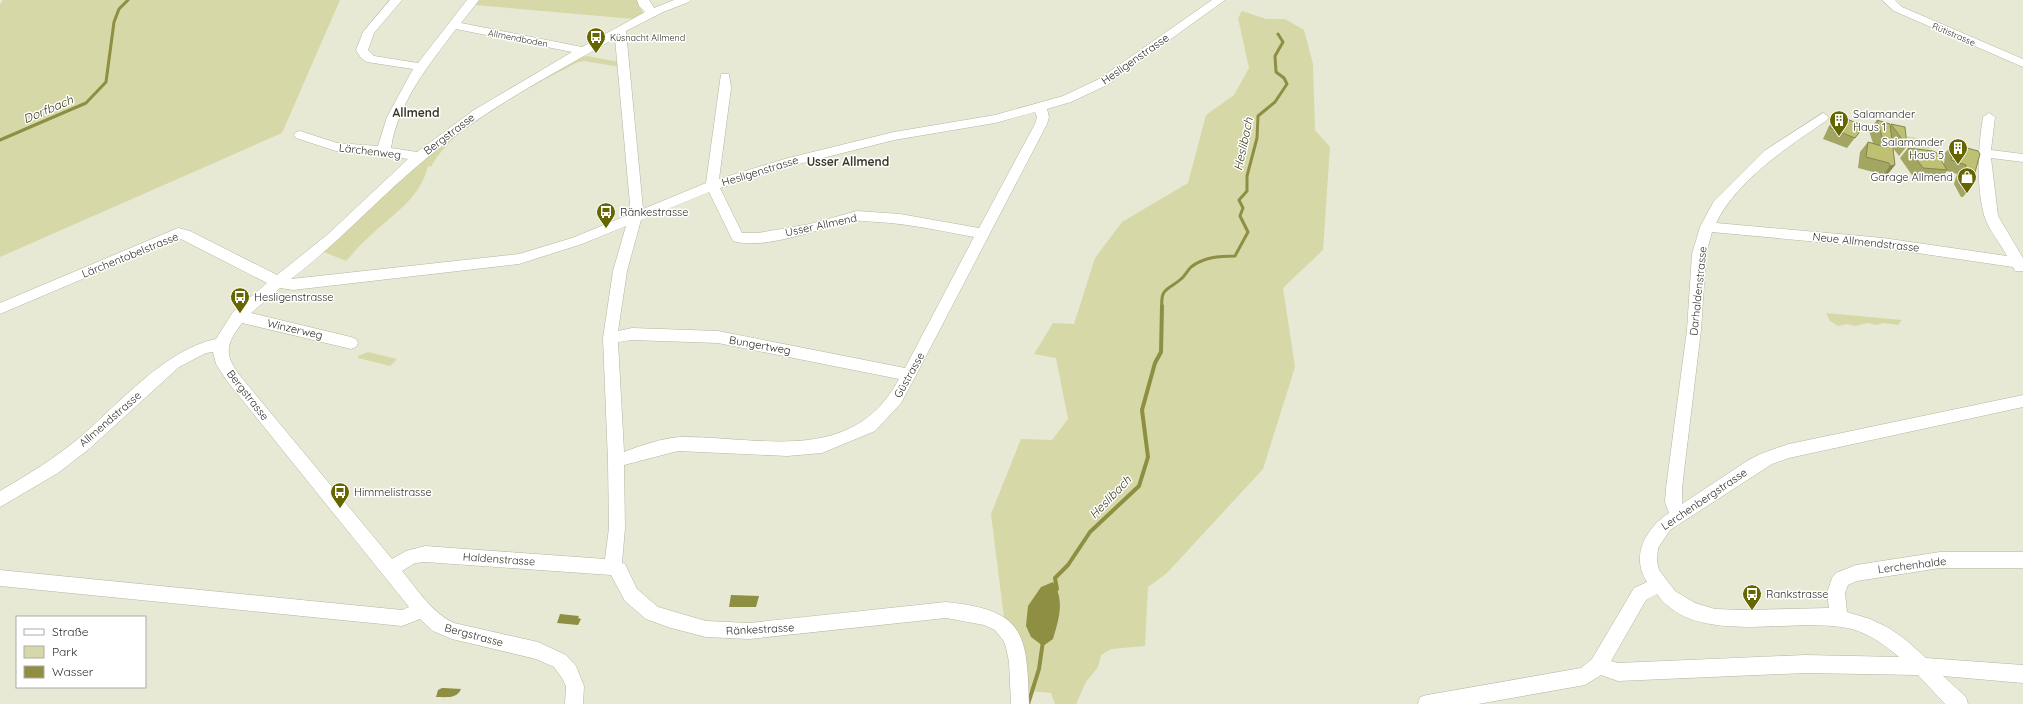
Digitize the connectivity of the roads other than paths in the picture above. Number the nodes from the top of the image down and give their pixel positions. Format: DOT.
graph roads {
  1 [pos="396,0"];
  2 [pos="473,0"];
  3 [pos="643,0"];
  4 [pos="685,0"];
  5 [pos="1219,0"];
  6 [pos="1888,0"];
  7 [pos="653,13"];
  8 [pos="453,26"];
  9 [pos="620,30"];
  10 [pos="583,51"];
  11 [pos="2023,64"];
  12 [pos="421,67"];
  13 [pos="725,77"];
  14 [pos="1040,107"];
  15 [pos="1823,117"];
  16 [pos="1988,117"];
  17 [pos="300,135"];
  18 [pos="384,151"];
  19 [pos="1985,153"];
  20 [pos="419,158"];
  21 [pos="2023,158"];
  22 [pos="712,186"];
  23 [pos="636,217"];
  24 [pos="1707,227"];
  25 [pos="984,234"];
  26 [pos="2021,266"];
  27 [pos="279,283"];
  28 [pos="0,309"];
  29 [pos="238,316"];
  30 [pos="610,338"];
  31 [pos="351,342"];
  32 [pos="221,344"];
  33 [pos="910,375"];
  34 [pos="2023,401"];
  35 [pos="616,460"];
  36 [pos="0,500"];
  37 [pos="1678,514"];
  38 [pos="2023,560"];
  39 [pos="613,567"];
  40 [pos="390,569"];
  41 [pos="0,578"];
  42 [pos="1658,585"];
  43 [pos="423,610"];
  44 [pos="1839,617"];
  45 [pos="1599,665"];
  46 [pos="1923,667"];
  47 [pos="2023,674"];
  48 [pos="574,704"];
  49 [pos="1020,704"];
  50 [pos="1427,704"];
  51 [pos="1959,704"];
  1 -- 12 [label="street"];
  2 -- 8 [label="street"];
  3 -- 7 [label="street"];
  4 -- 7 [label="street, Bergstrasse"];
  5 -- 14 [label="street, Hesligenstrasse"];
  6 -- 11 [label="street, Rütistrasse"];
  7 -- 9 [label="street, Bergstrasse"];
  8 -- 10 [label="street, Allmendboden"];
  8 -- 12 [label="street"];
  9 -- 10 [label="street, Bergstrasse"];
  9 -- 23 [label="street"];
  10 -- 20 [label="street, Bergstrasse"];
  12 -- 18 [label="street"];
  13 -- 22 [label="street"];
  14 -- 22 [label="street, Hesligenstrasse"];
  14 -- 25 [label="street, Güstrasse"];
  15 -- 24 [label="street, Darhaldenstrasse"];
  16 -- 19 [label="street"];
  17 -- 18 [label="street, Lärchenweg"];
  18 -- 20 [label="street, Lärchenweg"];
  19 -- 21 [label="street"];
  19 -- 26 [label="street"];
  20 -- 27 [label="street, Bergstrasse"];
  22 -- 23 [label="street, Hesligenstrasse"];
  22 -- 25 [label="street, Usser Allmend"];
  23 -- 27 [label="street, Hesligenstrasse"];
  23 -- 30 [label="street"];
  24 -- 26 [label="street, Neue Allmendstrasse"];
  24 -- 37 [label="street, Darhaldenstrasse"];
  25 -- 33 [label="street, Güstrasse"];
  27 -- 28 [label="street, Lärchentobelstrasse"];
  27 -- 29 [label="street, Bergstrasse"];
  29 -- 31 [label="street, Winzerweg"];
  29 -- 32 [label="street, Bergstrasse"];
  30 -- 33 [label="street, Bungertweg"];
  30 -- 35 [label="street"];
  32 -- 36 [label="street, Allmendstrasse"];
  32 -- 40 [label="street, Bergstrasse"];
  33 -- 35 [label="street, Güstrasse"];
  34 -- 37 [label="street, Lerchenbergstrasse"];
  35 -- 39 [label="street"];
  37 -- 42 [label="street, Lerchenbergstrasse"];
  38 -- 44 [label="street, Lerchenhalde"];
  39 -- 40 [label="street, Haldenstrasse"];
  39 -- 49 [label="street, Ränkestrasse"];
  40 -- 43 [label="street, Bergstrasse"];
  41 -- 43 [label="street"];
  42 -- 44 [label="street, Lerchenbergstrasse"];
  42 -- 45 [label="street"];
  43 -- 48 [label="street, Bergstrasse"];
  44 -- 46 [label="street, Lerchenbergstrasse"];
  45 -- 46 [label="street"];
  45 -- 50 [label="street"];
  46 -- 47 [label="street"];
  46 -- 51 [label="street, Lerchenbergstrasse"];
}
